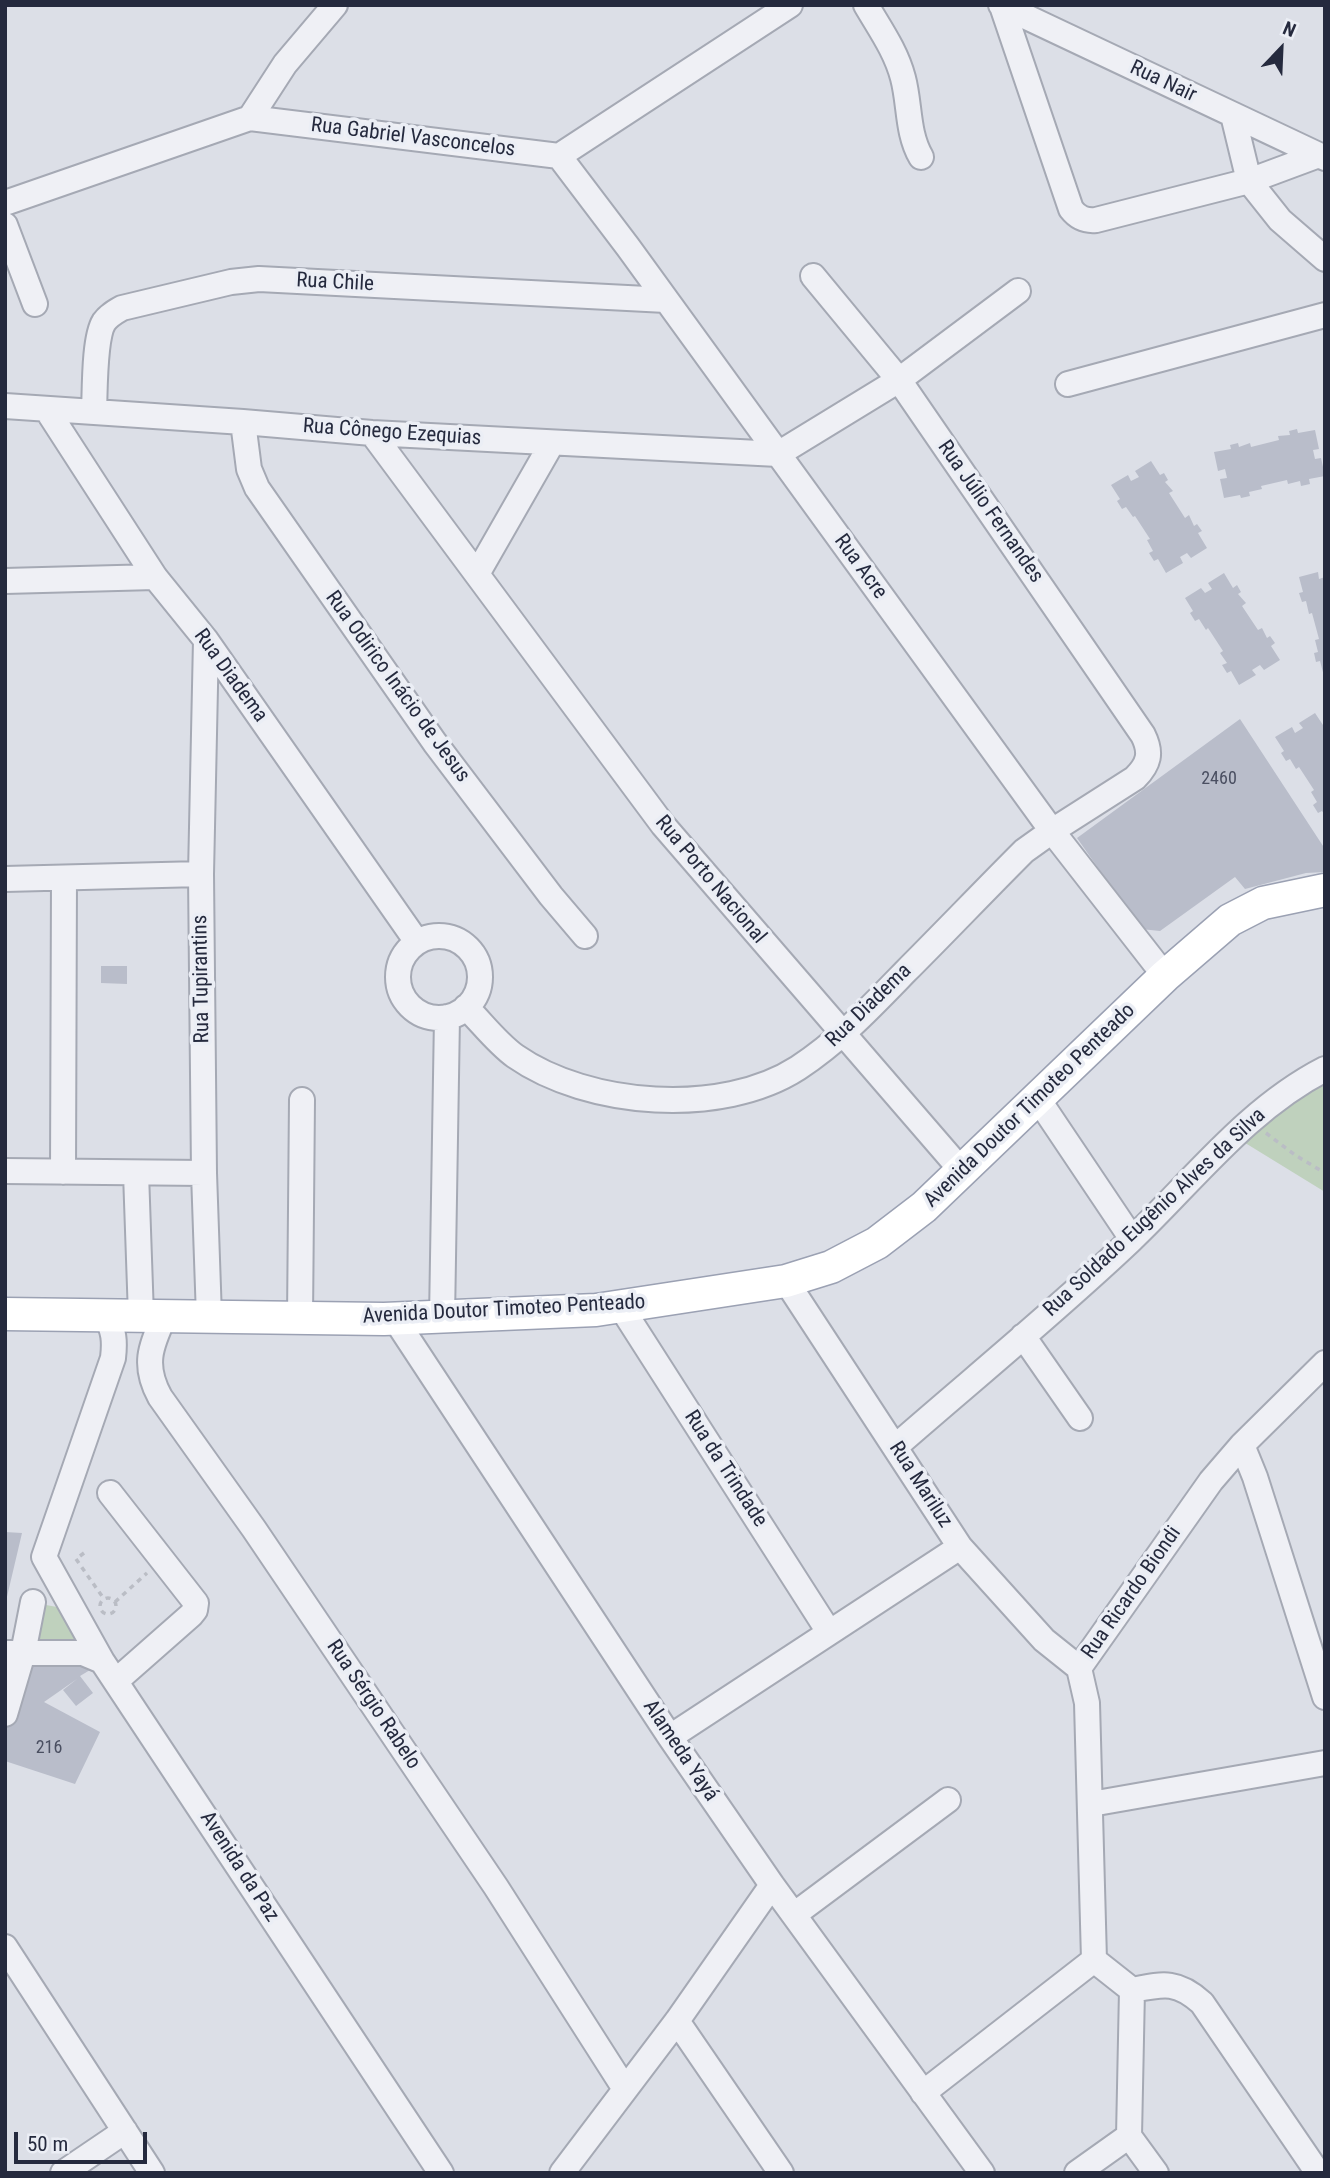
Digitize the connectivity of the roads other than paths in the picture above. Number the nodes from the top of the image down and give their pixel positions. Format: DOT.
graph roads {
  1 [pos="335,5"];
  2 [pos="790,5"];
  3 [pos="866,5"];
  4 [pos="1002,6"];
  5 [pos="1233,115"];
  6 [pos="250,118"];
  7 [pos="559,156"];
  8 [pos="1322,156"];
  9 [pos="921,157"];
  10 [pos="1249,181"];
  11 [pos="5,203"];
  12 [pos="5,225"];
  13 [pos="1325,259"];
  14 [pos="813,276"];
  15 [pos="1018,291"];
  16 [pos="666,300"];
  17 [pos="35,304"];
  18 [pos="1325,315"];
  19 [pos="898,380"];
  20 [pos="1068,384"];
  21 [pos="5,406"];
  22 [pos="47,410"];
  23 [pos="94,412"];
  24 [pos="243,422"];
  25 [pos="372,433"];
  26 [pos="552,443"];
  27 [pos="778,454"];
  28 [pos="477,574"];
  29 [pos="155,577"];
  30 [pos="5,581"];
  31 [pos="206,640"];
  32 [pos="1149,758"];
  33 [pos="1052,831"];
  34 [pos="201,874"];
  35 [pos="64,878"];
  36 [pos="5,879"];
  37 [pos="1325,890"];
  38 [pos="585,936"];
  39 [pos="416,942"];
  40 [pos="1165,976"];
  41 [pos="456,1012"];
  42 [pos="843,1035"];
  43 [pos="1325,1069"];
  44 [pos="1038,1099"];
  45 [pos="302,1100"];
  46 [pos="5,1171"];
  47 [pos="962,1171"];
  48 [pos="63,1172"];
  49 [pos="136,1172"];
  50 [pos="204,1173"];
  51 [pos="1132,1239"];
  52 [pos="786,1281"];
  53 [pos="621,1307"];
  54 [pos="5,1314"];
  55 [pos="106,1316"];
  56 [pos="152,1316"];
  57 [pos="209,1317"];
  58 [pos="300,1318"];
  59 [pos="442,1318"];
  60 [pos="395,1319"];
  61 [pos="1023,1336"];
  62 [pos="113,1358"];
  63 [pos="149,1360"];
  64 [pos="1325,1363"];
  65 [pos="1080,1418"];
  66 [pos="1242,1445"];
  67 [pos="895,1447"];
  68 [pos="110,1493"];
  69 [pos="960,1547"];
  70 [pos="33,1602"];
  71 [pos="829,1632"];
  72 [pos="14,1653"];
  73 [pos="1079,1668"];
  74 [pos="109,1671"];
  75 [pos="1325,1697"];
  76 [pos="5,1714"];
  77 [pos="670,1737"];
  78 [pos="1325,1763"];
  79 [pos="948,1800"];
  80 [pos="1091,1804"];
  81 [pos="772,1885"];
  82 [pos="794,1914"];
  83 [pos="5,1947"];
  84 [pos="1094,1960"];
  85 [pos="1132,1990"];
  86 [pos="677,2021"];
  87 [pos="625,2089"];
  88 [pos="923,2093"];
  89 [pos="125,2131"];
  90 [pos="1129,2136"];
  91 [pos="573,2168"];
  92 [pos="63,2173"];
  93 [pos="152,2173"];
  94 [pos="441,2173"];
  95 [pos="782,2173"];
  96 [pos="982,2173"];
  97 [pos="1077,2173"];
  98 [pos="1156,2173"];
  99 [pos="1318,2173"];
  1 -- 6 [label="street"];
  2 -- 7 [label="street"];
  3 -- 9 [label="street"];
  4 -- 5 [label="street, Rua Nair"];
  4 -- 10 [label="street"];
  5 -- 8 [label="street, Rua Nair"];
  5 -- 10 [label="street"];
  6 -- 7 [label="street, Rua Gabriel Vasconcelos"];
  6 -- 11 [label="street, Rua Gabriel Vasconcelos"];
  7 -- 16 [label="street, Rua Acre"];
  8 -- 10 [label="street"];
  10 -- 13 [label="street"];
  12 -- 17 [label="street"];
  14 -- 19 [label="street, Rua Júlio Fernandes"];
  15 -- 19 [label="street"];
  16 -- 23 [label="street, Rua Chile"];
  16 -- 27 [label="street, Rua Acre"];
  18 -- 20 [label="street"];
  19 -- 27 [label="street"];
  19 -- 32 [label="street, Rua Júlio Fernandes"];
  21 -- 22 [label="street, Rua Cônego Ezequias"];
  22 -- 23 [label="street, Rua Cônego Ezequias"];
  22 -- 29 [label="street, Rua Diadema"];
  23 -- 24 [label="street, Rua Cônego Ezequias"];
  24 -- 25 [label="street, Rua Cônego Ezequias"];
  24 -- 38 [label="street, Rua Odirico Inácio de Jesus"];
  25 -- 26 [label="street, Rua Cônego Ezequias"];
  25 -- 28 [label="street, Rua Porto Nacional"];
  26 -- 27 [label="street, Rua Cônego Ezequias"];
  26 -- 28 [label="street"];
  27 -- 33 [label="street, Rua Acre"];
  28 -- 42 [label="street, Rua Porto Nacional"];
  29 -- 30 [label="street"];
  29 -- 31 [label="street, Rua Diadema"];
  31 -- 34 [label="street, Rua Tupirantins"];
  31 -- 39 [label="street, Rua Diadema"];
  32 -- 33 [label="street, Rua Diadema"];
  33 -- 40 [label="street, Rua Acre"];
  33 -- 42 [label="street, Rua Diadema"];
  34 -- 35 [label="street"];
  34 -- 50 [label="street, Rua Tupirantins"];
  35 -- 36 [label="street"];
  35 -- 48 [label="street"];
  37 -- 40 [label="main road, Avenida Doutor Timoteo Penteado"];
  39 -- 41 [label="street"];
  39 -- 41 [label="street"];
  40 -- 44 [label="main road, Avenida Doutor Timoteo Penteado"];
  41 -- 42 [label="street, Rua Diadema"];
  41 -- 59 [label="street"];
  42 -- 47 [label="street, Rua Porto Nacional"];
  43 -- 51 [label="street, Rua Soldado Eugênio Alves da Silva"];
  44 -- 47 [label="main road, Avenida Doutor Timoteo Penteado"];
  44 -- 51 [label="street"];
  45 -- 58 [label="street"];
  46 -- 48 [label="street"];
  47 -- 52 [label="main road, Avenida Doutor Timoteo Penteado"];
  48 -- 49 [label="street"];
  49 -- 50 [label="street"];
  49 -- 56 [label="street"];
  50 -- 57 [label="street, Rua Tupirantins"];
  51 -- 61 [label="street, Rua Soldado Eugênio Alves da Silva"];
  52 -- 53 [label="main road, Avenida Doutor Timoteo Penteado"];
  52 -- 67 [label="street, Rua Mariluz"];
  53 -- 59 [label="main road, Avenida Doutor Timoteo Penteado"];
  53 -- 71 [label="street, Rua da Trindade"];
  54 -- 55 [label="main road, Avenida Doutor Timoteo Penteado"];
  55 -- 56 [label="main road, Avenida Doutor Timoteo Penteado"];
  55 -- 62 [label="street"];
  56 -- 57 [label="main road, Avenida Doutor Timoteo Penteado"];
  56 -- 63 [label="street"];
  57 -- 58 [label="main road, Avenida Doutor Timoteo Penteado"];
  58 -- 60 [label="main road, Avenida Doutor Timoteo Penteado"];
  59 -- 60 [label="main road, Avenida Doutor Timoteo Penteado"];
  60 -- 77 [label="street, Alameda Yayá"];
  61 -- 65 [label="street"];
  61 -- 67 [label="street, Rua Soldado Eugênio Alves da Silva"];
  62 -- 63 [label="street"];
  62 -- 74 [label="street, Avenida da Paz"];
  63 -- 87 [label="street, Rua Sérgio Rabelo"];
  64 -- 66 [label="street, Rua Ricardo Biondi"];
  66 -- 73 [label="street, Rua Ricardo Biondi"];
  66 -- 75 [label="street"];
  67 -- 69 [label="street, Rua Mariluz"];
  68 -- 74 [label="street"];
  69 -- 71 [label="street"];
  69 -- 73 [label="street, Rua Mariluz"];
  70 -- 72 [label="street"];
  71 -- 77 [label="street"];
  72 -- 74 [label="street"];
  72 -- 76 [label="street"];
  73 -- 80 [label="street, Rua Ricardo Biondi"];
  74 -- 94 [label="street, Avenida da Paz"];
  77 -- 81 [label="street, Alameda Yayá"];
  78 -- 80 [label="street"];
  79 -- 82 [label="street"];
  80 -- 84 [label="street, Rua Ricardo Biondi"];
  81 -- 82 [label="street, Alameda Yayá"];
  81 -- 86 [label="street"];
  82 -- 88 [label="street, Alameda Yayá"];
  83 -- 89 [label="street"];
  84 -- 85 [label="street"];
  84 -- 88 [label="street"];
  85 -- 90 [label="street"];
  85 -- 99 [label="street"];
  86 -- 87 [label="street"];
  86 -- 95 [label="street"];
  87 -- 91 [label="street"];
  88 -- 96 [label="street, Alameda Yayá"];
  89 -- 92 [label="street"];
  89 -- 93 [label="street"];
  90 -- 97 [label="street"];
  90 -- 98 [label="street"];
}
